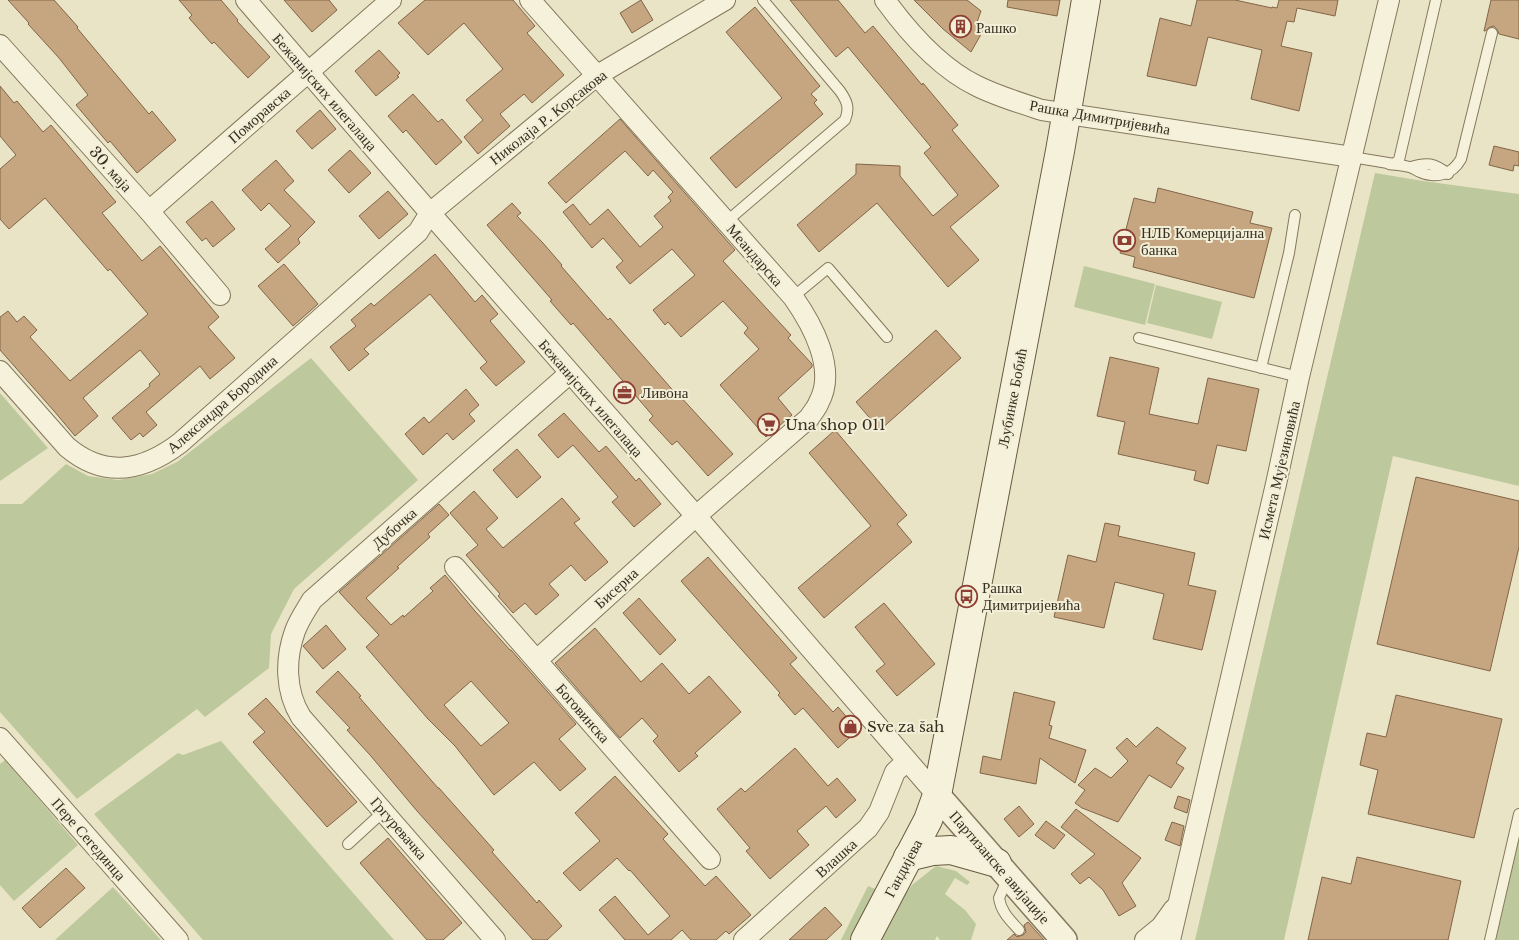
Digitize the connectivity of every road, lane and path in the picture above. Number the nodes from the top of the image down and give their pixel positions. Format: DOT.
graph roads {
  1 [pos="246,0"];
  2 [pos="391,0"];
  3 [pos="530,0"];
  4 [pos="725,0"];
  5 [pos="762,0"];
  6 [pos="885,0"];
  7 [pos="1086,0"];
  8 [pos="1389,0"];
  9 [pos="1436,0"];
  10 [pos="1492,33"];
  11 [pos="0,45"];
  12 [pos="307,72"];
  13 [pos="596,76"];
  14 [pos="1067,114"];
  15 [pos="1352,157"];
  16 [pos="1387,164"];
  17 [pos="149,211"];
  18 [pos="430,214"];
  19 [pos="1295,215"];
  20 [pos="726,222"];
  21 [pos="220,295"];
  22 [pos="792,297"];
  23 [pos="887,337"];
  24 [pos="1139,338"];
  25 [pos="1261,368"];
  26 [pos="0,371"];
  27 [pos="570,373"];
  28 [pos="1299,377"];
  29 [pos="696,516"];
  30 [pos="455,567"];
  31 [pos="537,660"];
  32 [pos="301,717"];
  33 [pos="0,738"];
  34 [pos="907,761"];
  35 [pos="937,795"];
  36 [pos="384,811"];
  37 [pos="1519,814"];
  38 [pos="348,844"];
  39 [pos="908,857"];
  40 [pos="710,859"];
  41 [pos="1002,870"];
  42 [pos="1179,904"];
  43 [pos="1019,930"];
  44 [pos="488,937"];
  45 [pos="1065,939"];
  46 [pos="178,940"];
  47 [pos="744,940"];
  48 [pos="865,940"];
  49 [pos="1145,940"];
  50 [pos="1170,940"];
  51 [pos="1490,940"];
  1 -- 12 [label="street, Бежанијских илегалаца"];
  2 -- 12 [label="street, Поморавска"];
  3 -- 13 [label="street, Меандарска"];
  4 -- 13 [label="street, Николаја Р. Корсакова"];
  5 -- 20 [label="lane"];
  6 -- 14 [label="street, Рашка Димитријевића"];
  7 -- 14 [label="main road, Љубинке Бобић"];
  8 -- 15 [label="street, Исмета Мујезиновића"];
  9 -- 16 [label="lane"];
  10 -- 16 [label="lane"];
  11 -- 17 [label="street, 30. маја"];
  12 -- 17 [label="street, Поморавска"];
  12 -- 18 [label="street, Бежанијских илегалаца"];
  13 -- 18 [label="street, Николаја Р. Корсакова"];
  13 -- 20 [label="street, Меандарска"];
  14 -- 15 [label="street, Рашка Димитријевића"];
  14 -- 35 [label="main road, Љубинке Бобић"];
  15 -- 16 [label="lane"];
  15 -- 28 [label="street, Исмета Мујезиновића"];
  17 -- 21 [label="street, 30. маја"];
  18 -- 26 [label="street, Александра Бородина"];
  18 -- 27 [label="street, Бежанијских илегалаца"];
  19 -- 25 [label="lane"];
  20 -- 22 [label="street, Меандарска"];
  22 -- 23 [label="lane"];
  22 -- 29 [label="street, Меандарска"];
  24 -- 25 [label="lane"];
  25 -- 28 [label="lane"];
  27 -- 29 [label="street, Бежанијских илегалаца"];
  27 -- 32 [label="street, Дубочка"];
  28 -- 42 [label="street, Исмета Мујезиновића"];
  29 -- 31 [label="street, Бисерна"];
  29 -- 34 [label="street, Бежанијских илегалаца"];
  30 -- 31 [label="street, Боговинска"];
  31 -- 40 [label="street, Боговинска"];
  32 -- 36 [label="street, Гргуревачка"];
  33 -- 46 [label="street, Пере Сегединца"];
  34 -- 35 [label="street, Бежанијских илегалаца"];
  34 -- 47 [label="street, Влашка"];
  35 -- 39 [label="main road, Гандијева"];
  35 -- 41 [label="street, Партизанске авијације"];
  36 -- 38 [label="lane"];
  36 -- 44 [label="street, Гргуревачка"];
  37 -- 51 [label="lane"];
  39 -- 41 [label="main road"];
  39 -- 48 [label="main road, Гандијева"];
  41 -- 43 [label="lane"];
  41 -- 45 [label="street, Партизанске авијације"];
  42 -- 49 [label="street"];
  42 -- 50 [label="street, Исмета Мујезиновића"];
}
